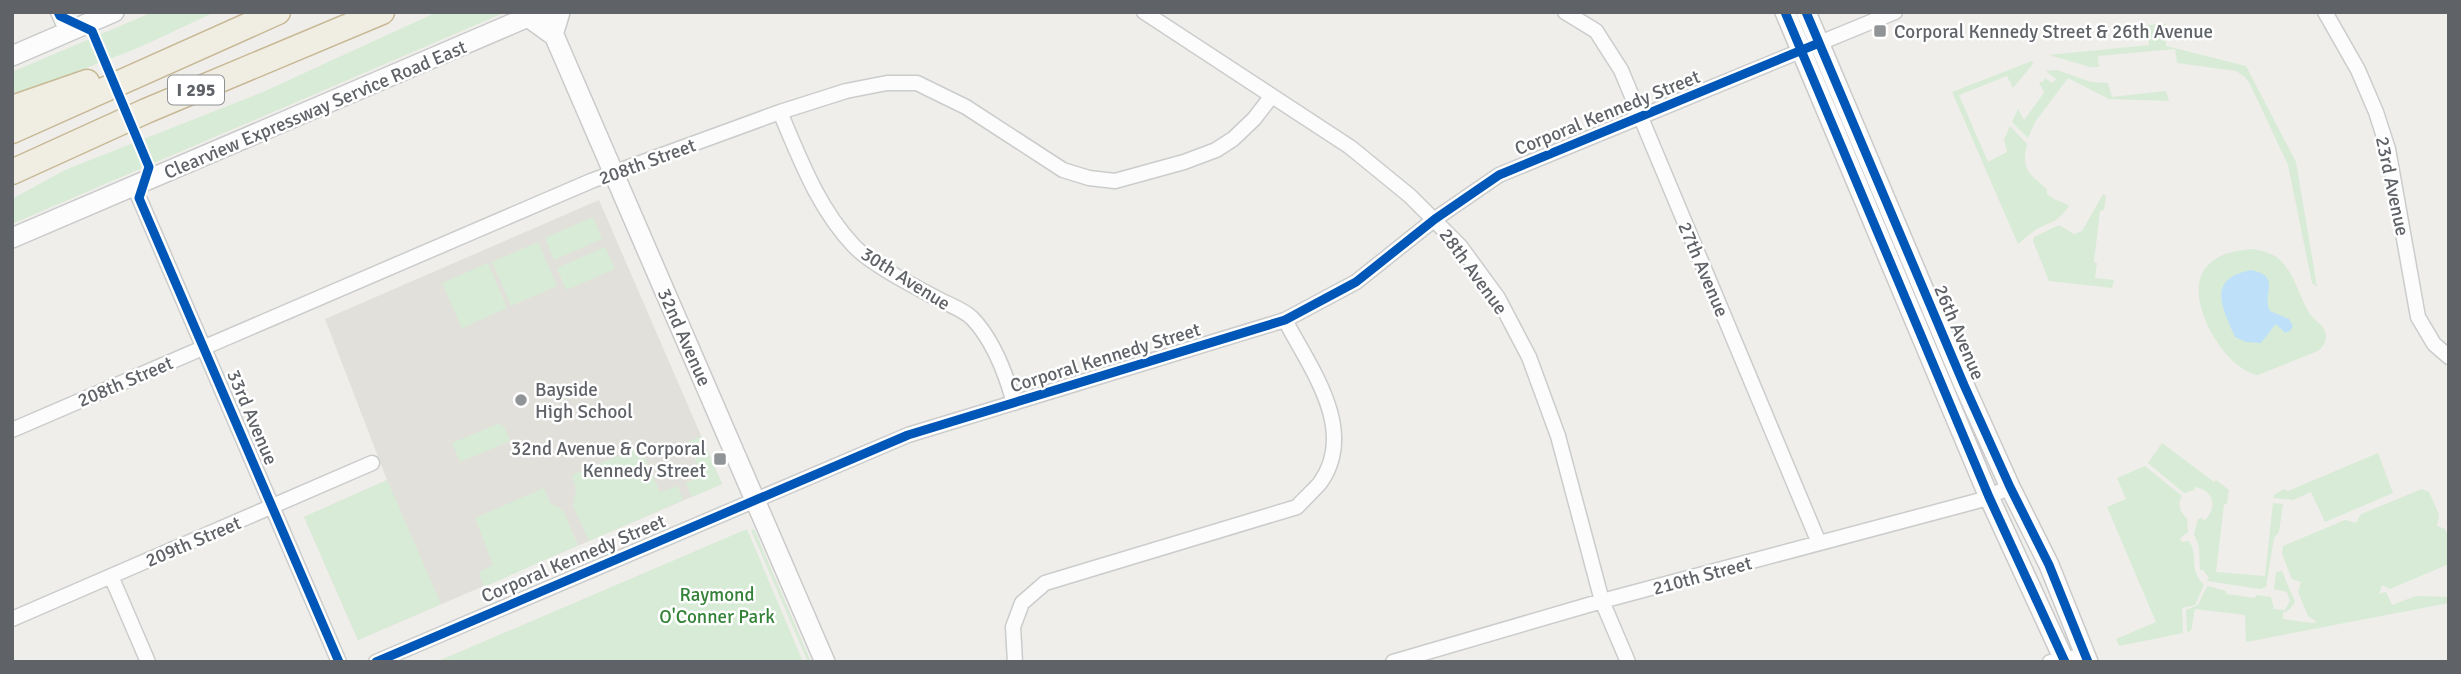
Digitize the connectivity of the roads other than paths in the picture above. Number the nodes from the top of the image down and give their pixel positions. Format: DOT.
graph roads {
  1 [pos="58,12"];
  2 [pos="114,12"];
  3 [pos="382,12"];
  4 [pos="544,12"];
  5 [pos="560,12"];
  6 [pos="1144,12"];
  7 [pos="1565,12"];
  8 [pos="1785,12"];
  9 [pos="1806,12"];
  10 [pos="1895,12"];
  11 [pos="2328,13"];
  12 [pos="270,16"];
  13 [pos="67,32"];
  14 [pos="553,35"];
  15 [pos="1810,47"];
  16 [pos="12,56"];
  17 [pos="1271,97"];
  18 [pos="12,108"];
  19 [pos="146,111"];
  20 [pos="780,112"];
  21 [pos="1640,117"];
  22 [pos="12,131"];
  23 [pos="12,172"];
  24 [pos="614,174"];
  25 [pos="12,185"];
  26 [pos="134,186"];
  27 [pos="1435,219"];
  28 [pos="12,238"];
  29 [pos="1285,320"];
  30 [pos="203,347"];
  31 [pos="2449,357"];
  32 [pos="1014,403"];
  33 [pos="12,430"];
  34 [pos="372,463"];
  35 [pos="2010,487"];
  36 [pos="1989,497"];
  37 [pos="755,499"];
  38 [pos="273,508"];
  39 [pos="1819,544"];
  40 [pos="111,576"];
  41 [pos="1602,601"];
  42 [pos="12,619"];
  43 [pos="2087,658"];
  44 [pos="2060,661"];
  45 [pos="148,662"];
  46 [pos="340,662"];
  47 [pos="376,662"];
  48 [pos="825,662"];
  49 [pos="1015,662"];
  50 [pos="1393,662"];
  51 [pos="1628,662"];
  1 -- 13 [label="street"];
  2 -- 13 [label="street"];
  3 -- 19 [label="highway, I 295"];
  4 -- 14 [label="street, 32nd Avenue"];
  5 -- 14 [label="street"];
  6 -- 17 [label="street, 28th Avenue"];
  7 -- 21 [label="street, 27th Avenue"];
  8 -- 15 [label="street, 26th Avenue"];
  9 -- 15 [label="street, 26th Avenue"];
  10 -- 15 [label="street, Corporal Kennedy Street"];
  11 -- 31 [label="street, 23rd Avenue"];
  12 -- 18 [label="highway"];
  12 -- 22 [label="highway, I 295"];
  13 -- 16 [label="street"];
  14 -- 24 [label="street, 32nd Avenue"];
  14 -- 26 [label="street, Clearview Expressway Service Road East"];
  15 -- 21 [label="street, Corporal Kennedy Street"];
  15 -- 35 [label="street, 26th Avenue"];
  15 -- 36 [label="street, 26th Avenue"];
  17 -- 20 [label="street, 208th Street"];
  17 -- 27 [label="street, 28th Avenue"];
  19 -- 23 [label="highway, I 295"];
  19 -- 25 [label="highway"];
  20 -- 24 [label="street, 208th Street"];
  20 -- 32 [label="street, 30th Avenue"];
  21 -- 27 [label="street, Corporal Kennedy Street"];
  21 -- 39 [label="street, 27th Avenue"];
  24 -- 30 [label="street, 208th Street"];
  24 -- 37 [label="street, 32nd Avenue"];
  26 -- 28 [label="street, Clearview Expressway Service Road East"];
  26 -- 30 [label="street, 33rd Avenue"];
  27 -- 29 [label="street, Corporal Kennedy Street"];
  27 -- 41 [label="street, 28th Avenue"];
  29 -- 32 [label="street, Corporal Kennedy Street"];
  29 -- 49 [label="street"];
  30 -- 33 [label="street, 208th Street"];
  30 -- 38 [label="street, 33rd Avenue"];
  32 -- 37 [label="street, Corporal Kennedy Street"];
  34 -- 38 [label="street, 209th Street"];
  35 -- 36 [label="street, 210th Street"];
  35 -- 43 [label="street, 26th Avenue"];
  36 -- 39 [label="street, 210th Street"];
  36 -- 44 [label="street, 26th Avenue"];
  37 -- 47 [label="street, Corporal Kennedy Street"];
  37 -- 48 [label="street, 32nd Avenue"];
  38 -- 40 [label="street, 209th Street"];
  38 -- 46 [label="street, 33rd Avenue"];
  39 -- 41 [label="street, 210th Street"];
  40 -- 42 [label="street, 209th Street"];
  40 -- 45 [label="street"];
  41 -- 50 [label="street, 210th Street"];
  41 -- 51 [label="street, 28th Avenue"];
  43 -- 44 [label="street"];
}
